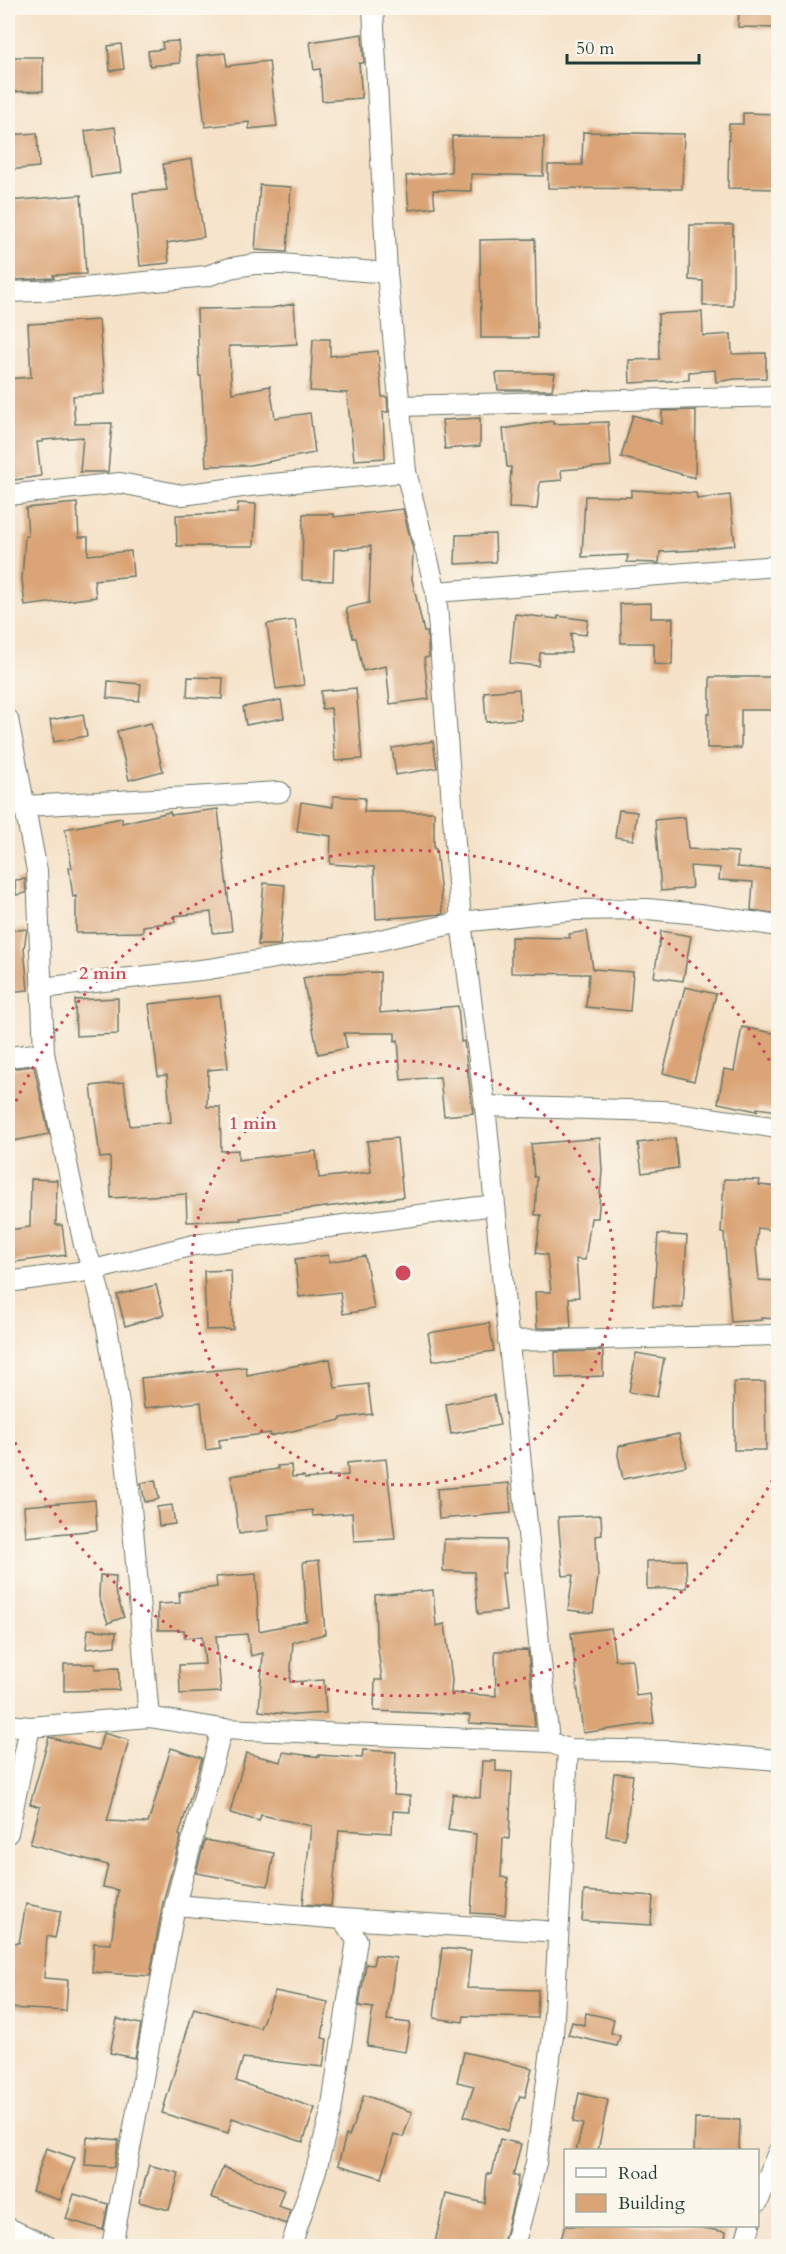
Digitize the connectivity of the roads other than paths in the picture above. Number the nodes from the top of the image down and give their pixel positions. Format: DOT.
graph roads {
  1 [pos="373,8"];
  2 [pos="387,273"];
  3 [pos="8,292"];
  4 [pos="778,396"];
  5 [pos="399,406"];
  6 [pos="405,472"];
  7 [pos="8,495"];
  8 [pos="778,566"];
  9 [pos="436,592"];
  10 [pos="8,719"];
  11 [pos="13,780"];
  12 [pos="280,792"];
  13 [pos="25,806"];
  14 [pos="461,922"];
  15 [pos="778,926"];
  16 [pos="42,988"];
  17 [pos="44,1053"];
  18 [pos="8,1057"];
  19 [pos="485,1106"];
  20 [pos="778,1128"];
  21 [pos="494,1205"];
  22 [pos="94,1270"];
  23 [pos="8,1282"];
  24 [pos="778,1335"];
  25 [pos="508,1341"];
  26 [pos="149,1717"];
  27 [pos="8,1725"];
  28 [pos="30,1727"];
  29 [pos="222,1729"];
  30 [pos="549,1742"];
  31 [pos="568,1749"];
  32 [pos="778,1760"];
  33 [pos="8,1833"];
  34 [pos="175,1905"];
  35 [pos="342,1919"];
  36 [pos="545,1931"];
  37 [pos="778,2152"];
  38 [pos="759,2200"];
  39 [pos="750,2227"];
  40 [pos="8,2228"];
  41 [pos="47,2247"];
  42 [pos="112,2247"];
  43 [pos="291,2247"];
  44 [pos="514,2247"];
  45 [pos="744,2247"];
  1 -- 2 [label="street"];
  2 -- 3 [label="street"];
  2 -- 5 [label="street"];
  4 -- 5 [label="street"];
  5 -- 6 [label="street"];
  6 -- 7 [label="street"];
  6 -- 9 [label="street"];
  8 -- 9 [label="street"];
  9 -- 14 [label="street"];
  10 -- 11 [label="street"];
  11 -- 13 [label="street"];
  12 -- 13 [label="street"];
  13 -- 16 [label="street"];
  14 -- 15 [label="street"];
  14 -- 16 [label="street"];
  14 -- 19 [label="street"];
  16 -- 17 [label="street"];
  17 -- 18 [label="street"];
  17 -- 22 [label="street"];
  19 -- 20 [label="street"];
  19 -- 21 [label="street"];
  21 -- 22 [label="street"];
  21 -- 25 [label="street"];
  22 -- 23 [label="street"];
  22 -- 26 [label="street"];
  24 -- 25 [label="street"];
  25 -- 30 [label="street"];
  26 -- 28 [label="street"];
  26 -- 29 [label="street"];
  27 -- 28 [label="street"];
  28 -- 33 [label="street"];
  29 -- 30 [label="street"];
  29 -- 34 [label="street"];
  30 -- 31 [label="street"];
  31 -- 32 [label="street"];
  31 -- 44 [label="street"];
  34 -- 35 [label="street"];
  34 -- 42 [label="street"];
  35 -- 36 [label="street"];
  35 -- 43 [label="street"];
  37 -- 38 [label="street"];
  39 -- 45 [label="street"];
  40 -- 41 [label="street"];
}
